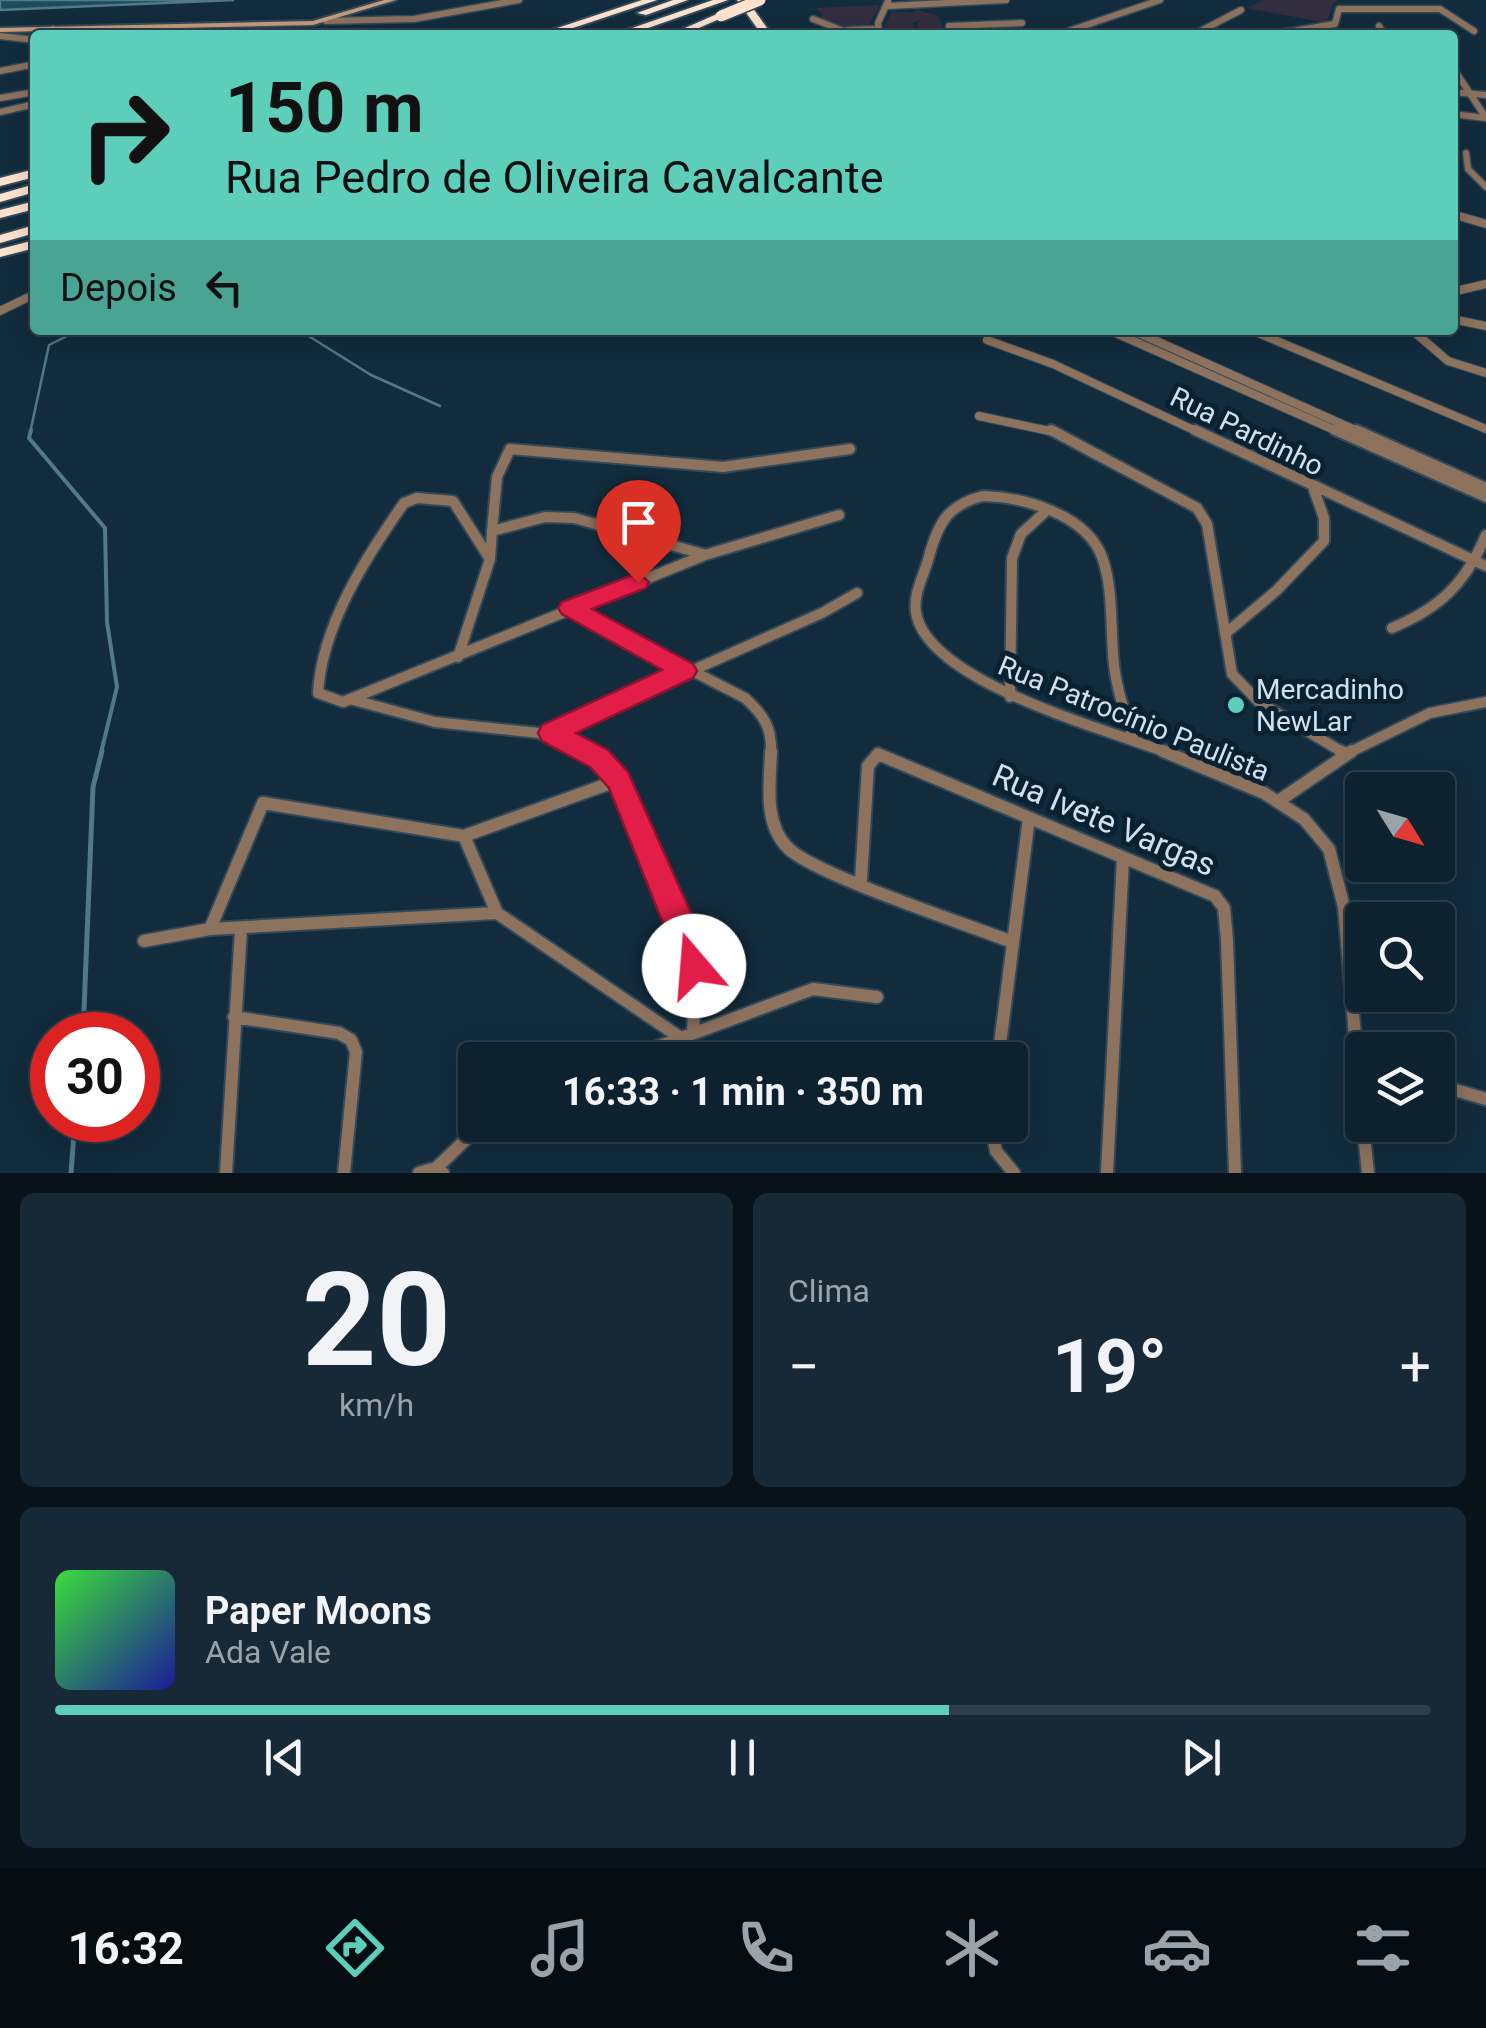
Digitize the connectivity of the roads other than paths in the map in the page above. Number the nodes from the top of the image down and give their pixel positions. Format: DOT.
graph roads {
  1 [pos="392,0"];
  2 [pos="519,0"];
  3 [pos="632,0"];
  4 [pos="652,0"];
  5 [pos="683,0"];
  6 [pos="726,0"];
  7 [pos="742,0"];
  8 [pos="760,0"];
  9 [pos="1006,0"];
  10 [pos="1160,0"];
  11 [pos="887,3"];
  12 [pos="1241,10"];
  13 [pos="813,18"];
  14 [pos="326,21"];
  15 [pos="1022,23"];
  16 [pos="996,24"];
  17 [pos="217,25"];
  18 [pos="1379,26"];
  19 [pos="52,29"];
  20 [pos="39,30"];
  21 [pos="210,30"];
  22 [pos="572,30"];
  23 [pos="633,30"];
  24 [pos="687,30"];
  25 [pos="747,30"];
  26 [pos="763,30"];
  27 [pos="838,30"];
  28 [pos="879,30"];
  29 [pos="950,30"];
  30 [pos="992,30"];
  31 [pos="1073,30"];
  32 [pos="1203,30"];
  33 [pos="1298,30"];
  34 [pos="1381,30"];
  35 [pos="30,31"];
  36 [pos="1474,31"];
  37 [pos="0,33"];
  38 [pos="30,36"];
  39 [pos="30,65"];
  40 [pos="0,71"];
  41 [pos="1458,75"];
  42 [pos="30,93"];
  43 [pos="1458,93"];
  44 [pos="1471,94"];
  45 [pos="1486,95"];
  46 [pos="0,98"];
  47 [pos="30,105"];
  48 [pos="0,112"];
  49 [pos="1458,115"];
  50 [pos="1486,118"];
  51 [pos="1466,153"];
  52 [pos="30,174"];
  53 [pos="0,182"];
  54 [pos="1486,187"];
  55 [pos="30,189"];
  56 [pos="0,198"];
  57 [pos="30,205"];
  58 [pos="0,214"];
  59 [pos="1458,216"];
  60 [pos="30,220"];
  61 [pos="1486,224"];
  62 [pos="0,228"];
  63 [pos="30,230"];
  64 [pos="0,238"];
  65 [pos="30,245"];
  66 [pos="0,254"];
  67 [pos="1486,284"];
  68 [pos="1458,289"];
  69 [pos="30,296"];
  70 [pos="0,311"];
  71 [pos="1458,320"];
  72 [pos="1486,326"];
  73 [pos="1122,335"];
  74 [pos="1142,335"];
  75 [pos="1263,335"];
  76 [pos="1418,335"];
  77 [pos="987,340"];
  78 [pos="1213,372"];
  79 [pos="1486,373"];
  80 [pos="979,416"];
  81 [pos="1486,428"];
  82 [pos="850,449"];
  83 [pos="1486,488"];
  84 [pos="1313,489"];
  85 [pos="1486,498"];
  86 [pos="1046,510"];
  87 [pos="839,515"];
  88 [pos="492,530"];
  89 [pos="1486,535"];
  90 [pos="705,555"];
  91 [pos="490,560"];
  92 [pos="1481,564"];
  93 [pos="856,593"];
  94 [pos="570,608"];
  95 [pos="1392,628"];
  96 [pos="1225,634"];
  97 [pos="458,657"];
  98 [pos="685,671"];
  99 [pos="1010,697"];
  100 [pos="349,699"];
  101 [pos="1486,702"];
  102 [pos="551,733"];
  103 [pos="1134,743"];
  104 [pos="1345,754"];
  105 [pos="618,780"];
  106 [pos="1280,800"];
  107 [pos="1029,818"];
  108 [pos="464,836"];
  109 [pos="1122,858"];
  110 [pos="861,880"];
  111 [pos="497,914"];
  112 [pos="210,929"];
  113 [pos="241,929"];
  114 [pos="144,941"];
  115 [pos="1012,942"];
  116 [pos="878,997"];
  117 [pos="234,1017"];
  118 [pos="694,1031"];
  119 [pos="1356,1032"];
  120 [pos="678,1036"];
  121 [pos="664,1042"];
  122 [pos="1000,1042"];
  123 [pos="1455,1090"];
  124 [pos="1486,1099"];
  125 [pos="463,1142"];
  126 [pos="994,1142"];
  127 [pos="1365,1142"];
  128 [pos="431,1172"];
  129 [pos="226,1173"];
  130 [pos="344,1173"];
  131 [pos="1014,1173"];
  132 [pos="1107,1173"];
  133 [pos="1235,1173"];
  134 [pos="1368,1173"];
  1 -- 14 [label="main road"];
  2 -- 14 [label="street"];
  3 -- 22 [label="highway"];
  4 -- 22 [label="highway"];
  5 -- 22 [label="highway"];
  6 -- 23 [label="highway"];
  6 -- 25 [label="highway"];
  7 -- 26 [label="highway"];
  8 -- 24 [label="highway, bridge"];
  9 -- 11 [label="street"];
  10 -- 31 [label="street"];
  11 -- 28 [label="street"];
  12 -- 32 [label="street"];
  13 -- 27 [label="street"];
  14 -- 17 [label="main road"];
  15 -- 16 [label="street"];
  16 -- 29 [label="street"];
  16 -- 30 [label="street"];
  17 -- 19 [label="main road"];
  17 -- 21 [label="street"];
  18 -- 34 [label="street"];
  19 -- 20 [label="main road"];
  33 -- 36 [label="street"];
  35 -- 37 [label="main road"];
  37 -- 38 [label="street"];
  39 -- 40 [label="street"];
  41 -- 44 [label="street"];
  42 -- 46 [label="street"];
  43 -- 44 [label="street"];
  44 -- 45 [label="street"];
  44 -- 50 [label="street"];
  47 -- 48 [label="street"];
  49 -- 50 [label="street"];
  51 -- 54 [label="street"];
  52 -- 53 [label="highway"];
  55 -- 56 [label="highway"];
  57 -- 58 [label="highway"];
  59 -- 61 [label="street"];
  60 -- 62 [label="highway"];
  63 -- 64 [label="highway"];
  65 -- 66 [label="highway"];
  67 -- 68 [label="street"];
  69 -- 70 [label="street"];
  71 -- 72 [label="street"];
  73 -- 78 [label="street"];
  74 -- 78 [label="street"];
  75 -- 81 [label="street"];
  76 -- 79 [label="street"];
  77 -- 84 [label="street, Rua Pardinho"];
  78 -- 83 [label="street"];
  78 -- 85 [label="street"];
  80 -- 96 [label="street"];
  82 -- 88 [label="street"];
  84 -- 92 [label="street, Rua Pardinho"];
  84 -- 96 [label="street"];
  86 -- 99 [label="street"];
  86 -- 99 [label="street, Rua Patrocínio Paulista"];
  86 -- 103 [label="street"];
  87 -- 90 [label="street"];
  88 -- 90 [label="street"];
  88 -- 91 [label="street"];
  89 -- 92 [label="street"];
  90 -- 94 [label="street"];
  91 -- 97 [label="street"];
  91 -- 100 [label="street"];
  92 -- 95 [label="street"];
  93 -- 98 [label="street"];
  94 -- 97 [label="street"];
  94 -- 98 [label="street"];
  96 -- 104 [label="street"];
  97 -- 100 [label="street"];
  98 -- 102 [label="street"];
  98 -- 110 [label="street"];
  99 -- 103 [label="street, Rua Patrocínio Paulista"];
  100 -- 102 [label="street"];
  101 -- 104 [label="street"];
  102 -- 105 [label="street"];
  103 -- 106 [label="street, Rua Patrocínio Paulista"];
  104 -- 106 [label="street"];
  105 -- 108 [label="street"];
  105 -- 118 [label="street"];
  106 -- 119 [label="street, Rua Patrocínio Paulista"];
  107 -- 109 [label="street, Rua Ivete Vargas"];
  107 -- 110 [label="street, Rua Ivete Vargas"];
  107 -- 115 [label="street"];
  108 -- 111 [label="street"];
  108 -- 112 [label="street"];
  109 -- 132 [label="street"];
  109 -- 133 [label="street, Rua Ivete Vargas"];
  110 -- 115 [label="street"];
  111 -- 113 [label="street"];
  111 -- 120 [label="street"];
  112 -- 113 [label="street"];
  112 -- 114 [label="street"];
  113 -- 117 [label="street"];
  115 -- 122 [label="street"];
  116 -- 118 [label="street"];
  117 -- 129 [label="street"];
  117 -- 130 [label="street"];
  118 -- 120 [label="street"];
  120 -- 121 [label="street"];
  123 -- 124 [label="street"];
  125 -- 128 [label="street"];
  126 -- 131 [label="street"];
  127 -- 134 [label="street, Rua Patrocínio Paulista"];
}
